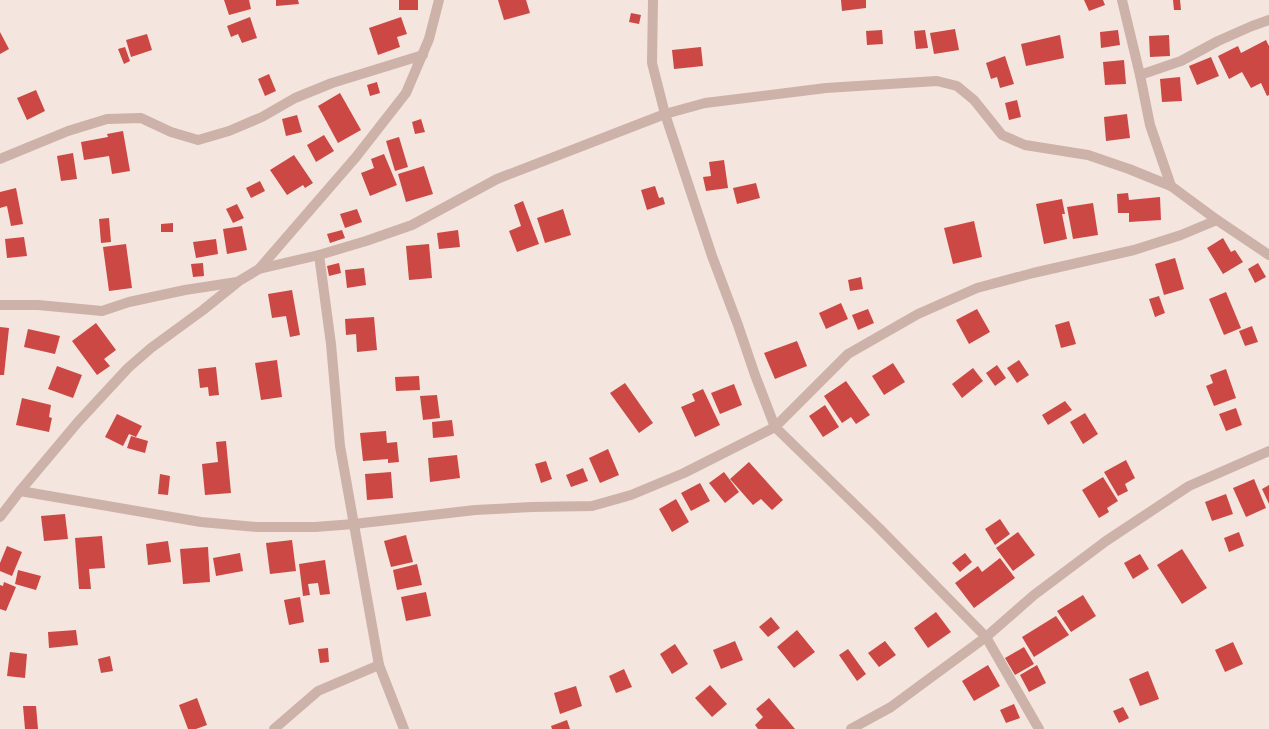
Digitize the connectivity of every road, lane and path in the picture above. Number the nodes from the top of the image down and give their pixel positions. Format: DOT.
graph roads {
  1 [pos="439,0"];
  2 [pos="653,0"];
  3 [pos="1122,0"];
  4 [pos="1269,20"];
  5 [pos="423,55"];
  6 [pos="1140,75"];
  7 [pos="665,114"];
  8 [pos="0,159"];
  9 [pos="1171,186"];
  10 [pos="1217,220"];
  11 [pos="319,255"];
  12 [pos="1269,255"];
  13 [pos="259,269"];
  14 [pos="239,281"];
  15 [pos="0,305"];
  16 [pos="775,427"];
  17 [pos="1269,451"];
  18 [pos="20,491"];
  19 [pos="0,517"];
  20 [pos="354,524"];
  21 [pos="986,637"];
  22 [pos="379,665"];
  23 [pos="274,729"];
  24 [pos="404,729"];
  25 [pos="851,729"];
  26 [pos="1038,729"];
  1 -- 5 [label="street"];
  2 -- 7 [label="street"];
  3 -- 6 [label="street"];
  4 -- 6 [label="street"];
  5 -- 8 [label="street"];
  5 -- 13 [label="street"];
  6 -- 9 [label="street"];
  7 -- 9 [label="street"];
  7 -- 11 [label="street"];
  7 -- 16 [label="street"];
  9 -- 10 [label="street"];
  10 -- 12 [label="street"];
  10 -- 16 [label="street"];
  11 -- 13 [label="street"];
  11 -- 20 [label="street"];
  13 -- 14 [label="street"];
  14 -- 15 [label="street"];
  14 -- 18 [label="street"];
  16 -- 20 [label="street"];
  16 -- 21 [label="street"];
  17 -- 21 [label="street"];
  18 -- 19 [label="street"];
  18 -- 20 [label="street"];
  20 -- 22 [label="street"];
  21 -- 25 [label="street"];
  21 -- 26 [label="street"];
  22 -- 23 [label="street"];
  22 -- 24 [label="street"];
}
